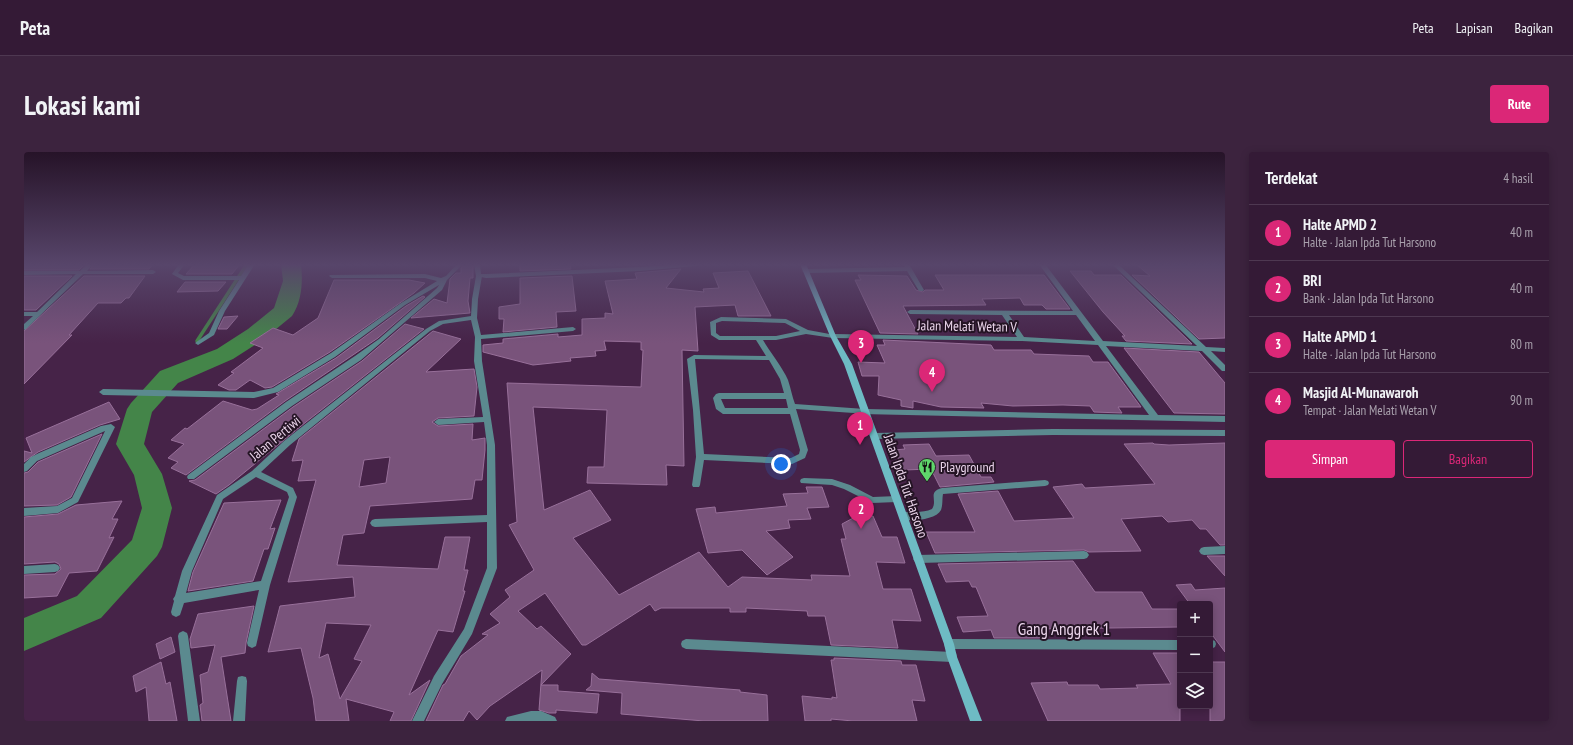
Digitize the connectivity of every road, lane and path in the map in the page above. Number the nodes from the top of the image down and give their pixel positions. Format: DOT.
graph roads {
  1 [pos="62,291"];
  2 [pos="234,291"];
  3 [pos="423,291"];
  4 [pos="438,291"];
  5 [pos="476,291"];
  6 [pos="814,291"];
  7 [pos="1062,291"];
  8 [pos="1143,291"];
  9 [pos="910,312"];
  10 [pos="1004,312"];
  11 [pos="1078,313"];
  12 [pos="24,314"];
  13 [pos="39,314"];
  14 [pos="474,318"];
  15 [pos="24,328"];
  16 [pos="573,329"];
  17 [pos="806,332"];
  18 [pos="833,336"];
  19 [pos="478,337"];
  20 [pos="759,339"];
  21 [pos="1022,339"];
  22 [pos="1100,342"];
  23 [pos="198,343"];
  24 [pos="1206,350"];
  25 [pos="1225,350"];
  26 [pos="771,358"];
  27 [pos="1225,369"];
  28 [pos="103,392"];
  29 [pos="790,396"];
  30 [pos="793,409"];
  31 [pos="865,412"];
  32 [pos="1155,417"];
  33 [pos="487,419"];
  34 [pos="1225,419"];
  35 [pos="438,422"];
  36 [pos="1225,433"];
  37 [pos="875,436"];
  38 [pos="700,458"];
  39 [pos="24,469"];
  40 [pos="255,473"];
  41 [pos="191,477"];
  42 [pos="804,481"];
  43 [pos="1045,483"];
  44 [pos="696,485"];
  45 [pos="897,499"];
  46 [pos="24,512"];
  47 [pos="903,516"];
  48 [pos="492,518"];
  49 [pos="375,523"];
  50 [pos="1225,550"];
  51 [pos="1204,551"];
  52 [pos="1084,555"];
  53 [pos="918,559"];
  54 [pos="55,568"];
  55 [pos="24,570"];
  56 [pos="265,585"];
  57 [pos="178,599"];
  58 [pos="176,612"];
  59 [pos="183,636"];
  60 [pos="252,643"];
  61 [pos="686,644"];
  62 [pos="949,644"];
  63 [pos="1177,645"];
  64 [pos="952,657"];
  65 [pos="242,681"];
  66 [pos="194,721"];
  67 [pos="239,721"];
  68 [pos="418,721"];
  69 [pos="511,721"];
  70 [pos="551,721"];
  71 [pos="976,721"];
  1 -- 13 [label="street"];
  2 -- 23 [label="street"];
  3 -- 28 [label="street"];
  4 -- 41 [label="street"];
  5 -- 14 [label="street"];
  6 -- 18 [label="main road, Jalan Ipda Tut Harsono"];
  7 -- 11 [label="street"];
  8 -- 24 [label="street"];
  9 -- 10 [label="street"];
  10 -- 11 [label="street"];
  10 -- 21 [label="street"];
  11 -- 22 [label="street"];
  12 -- 13 [label="street"];
  13 -- 15 [label="street"];
  14 -- 19 [label="street"];
  14 -- 40 [label="street, Jalan Pertiwi"];
  16 -- 19 [label="street"];
  17 -- 18 [label="street, Jalan Melati Wetan V"];
  17 -- 20 [label="street"];
  17 -- 20 [label="street"];
  18 -- 21 [label="street, Jalan Melati Wetan V"];
  18 -- 31 [label="main road, Jalan Ipda Tut Harsono"];
  19 -- 33 [label="street"];
  20 -- 26 [label="street"];
  21 -- 22 [label="street, Jalan Melati Wetan V"];
  22 -- 24 [label="street, Jalan Melati Wetan V"];
  22 -- 32 [label="street"];
  24 -- 25 [label="street, Jalan Melati Wetan V"];
  24 -- 27 [label="street"];
  26 -- 29 [label="street"];
  26 -- 38 [label="street"];
  29 -- 30 [label="street"];
  29 -- 30 [label="street"];
  30 -- 31 [label="street"];
  30 -- 38 [label="street"];
  31 -- 32 [label="street"];
  31 -- 37 [label="main road, Jalan Ipda Tut Harsono"];
  32 -- 34 [label="street"];
  33 -- 35 [label="street"];
  33 -- 48 [label="street"];
  36 -- 37 [label="street"];
  37 -- 45 [label="main road, Jalan Ipda Tut Harsono"];
  38 -- 44 [label="street"];
  39 -- 46 [label="street"];
  40 -- 56 [label="street, Jalan Pertiwi"];
  40 -- 57 [label="street"];
  42 -- 45 [label="street"];
  43 -- 47 [label="street"];
  45 -- 47 [label="main road, Jalan Ipda Tut Harsono"];
  47 -- 53 [label="main road, Jalan Ipda Tut Harsono"];
  48 -- 49 [label="street"];
  48 -- 68 [label="street"];
  50 -- 51 [label="street"];
  52 -- 53 [label="street"];
  53 -- 62 [label="main road, Jalan Ipda Tut Harsono"];
  54 -- 55 [label="street"];
  56 -- 57 [label="street"];
  56 -- 60 [label="street, Jalan Pertiwi"];
  57 -- 58 [label="street"];
  59 -- 66 [label="street"];
  61 -- 64 [label="street"];
  62 -- 63 [label="street, Gang Anggrek 1"];
  62 -- 64 [label="main road, Jalan Ipda Tut Harsono"];
  64 -- 71 [label="main road, Jalan Ipda Tut Harsono"];
  65 -- 67 [label="street"];
  69 -- 70 [label="street"];
}
